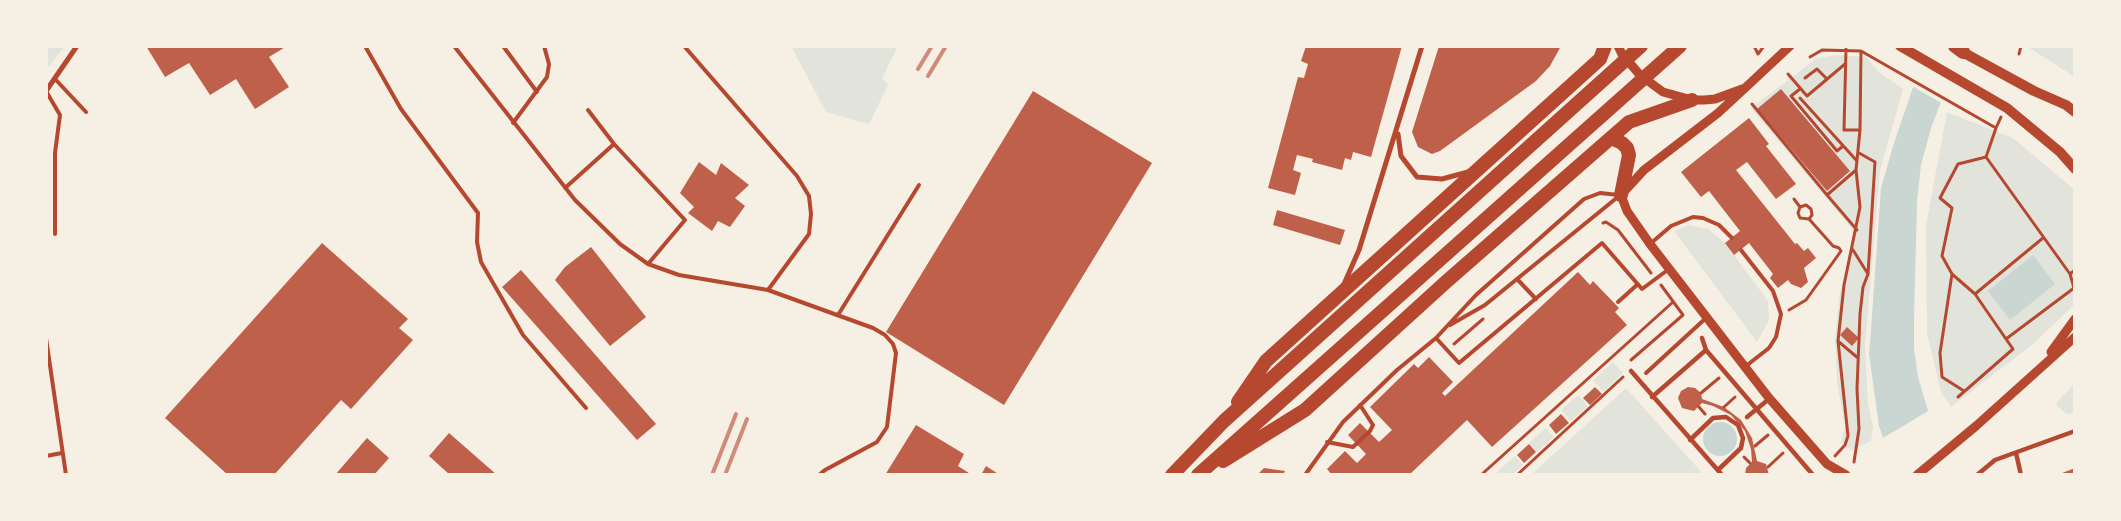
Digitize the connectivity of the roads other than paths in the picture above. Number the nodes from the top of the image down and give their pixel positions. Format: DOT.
graph roads {
  1 [pos="77,46"];
  2 [pos="365,46"];
  3 [pos="454,46"];
  4 [pos="503,46"];
  5 [pos="544,46"];
  6 [pos="684,46"];
  7 [pos="1422,46"];
  8 [pos="1606,46"];
  9 [pos="1618,46"];
  10 [pos="1642,46"];
  11 [pos="1680,46"];
  12 [pos="1790,46"];
  13 [pos="1900,46"];
  14 [pos="1957,48"];
  15 [pos="56,80"];
  16 [pos="1745,88"];
  17 [pos="46,91"];
  18 [pos="537,92"];
  19 [pos="1692,100"];
  20 [pos="2072,109"];
  21 [pos="588,110"];
  22 [pos="86,112"];
  23 [pos="513,123"];
  24 [pos="1397,131"];
  25 [pos="1611,138"];
  26 [pos="614,144"];
  27 [pos="2060,152"];
  28 [pos="1477,170"];
  29 [pos="2075,170"];
  30 [pos="2075,177"];
  31 [pos="919,185"];
  32 [pos="565,188"];
  33 [pos="1621,195"];
  34 [pos="55,234"];
  35 [pos="1732,238"];
  36 [pos="1650,244"];
  37 [pos="1741,250"];
  38 [pos="648,264"];
  39 [pos="1669,269"];
  40 [pos="1517,279"];
  41 [pos="1638,284"];
  42 [pos="768,290"];
  43 [pos="1341,292"];
  44 [pos="1536,299"];
  45 [pos="1618,302"];
  46 [pos="838,315"];
  47 [pos="1708,316"];
  48 [pos="2075,319"];
  49 [pos="1445,329"];
  50 [pos="2075,337"];
  51 [pos="46,338"];
  52 [pos="1436,338"];
  53 [pos="1702,338"];
  54 [pos="1706,350"];
  55 [pos="2043,364"];
  56 [pos="1745,366"];
  57 [pos="1630,370"];
  58 [pos="1646,373"];
  59 [pos="1652,397"];
  60 [pos="1770,399"];
  61 [pos="1360,405"];
  62 [pos="586,408"];
  63 [pos="1756,409"];
  64 [pos="1748,417"];
  65 [pos="1224,421"];
  66 [pos="2075,431"];
  67 [pos="1690,440"];
  68 [pos="1327,442"];
  69 [pos="62,453"];
  70 [pos="2016,454"];
  71 [pos="46,456"];
  72 [pos="1827,464"];
  73 [pos="1718,470"];
  74 [pos="1979,473"];
  75 [pos="66,475"];
  76 [pos="820,475"];
  77 [pos="1172,475"];
  78 [pos="1199,475"];
  79 [pos="1305,475"];
  80 [pos="1722,475"];
  81 [pos="1813,475"];
  82 [pos="1833,475"];
  83 [pos="1846,475"];
  84 [pos="1917,475"];
  85 [pos="2021,475"];
  1 -- 15 [label="street"];
  2 -- 62 [label="lane"];
  3 -- 23 [label="lane"];
  4 -- 18 [label="lane"];
  5 -- 18 [label="lane"];
  6 -- 42 [label="lane"];
  7 -- 24 [label="street"];
  8 -- 28 [label="highway"];
  9 -- 19 [label="street"];
  10 -- 65 [label="highway"];
  11 -- 78 [label="highway"];
  12 -- 16 [label="street"];
  13 -- 27 [label="main road"];
  14 -- 20 [label="main road"];
  15 -- 17 [label="street"];
  15 -- 22 [label="lane"];
  16 -- 19 [label="street"];
  16 -- 33 [label="street"];
  17 -- 34 [label="lane"];
  18 -- 23 [label="lane"];
  19 -- 25 [label="highway"];
  21 -- 26 [label="lane"];
  23 -- 32 [label="lane"];
  24 -- 28 [label="street"];
  24 -- 43 [label="street"];
  25 -- 33 [label="highway"];
  25 -- 78 [label="highway"];
  26 -- 32 [label="lane"];
  26 -- 38 [label="lane"];
  27 -- 29 [label="main road"];
  27 -- 30 [label="street"];
  28 -- 43 [label="highway"];
  31 -- 46 [label="lane"];
  32 -- 38 [label="lane"];
  33 -- 36 [label="street"];
  33 -- 40 [label="lane"];
  33 -- 49 [label="lane"];
  35 -- 36 [label="lane"];
  36 -- 39 [label="street"];
  37 -- 56 [label="lane"];
  38 -- 42 [label="lane"];
  39 -- 41 [label="lane"];
  39 -- 47 [label="street"];
  40 -- 44 [label="lane"];
  40 -- 49 [label="lane"];
  41 -- 44 [label="lane"];
  41 -- 45 [label="lane"];
  42 -- 46 [label="lane"];
  43 -- 65 [label="highway"];
  44 -- 52 [label="lane"];
  46 -- 76 [label="lane"];
  47 -- 56 [label="street"];
  47 -- 58 [label="lane"];
  48 -- 55 [label="street"];
  49 -- 52 [label="lane"];
  50 -- 55 [label="street"];
  51 -- 69 [label="lane"];
  52 -- 61 [label="lane"];
  53 -- 54 [label="street"];
  54 -- 59 [label="street"];
  54 -- 63 [label="street"];
  55 -- 84 [label="street"];
  56 -- 60 [label="street"];
  57 -- 59 [label="street"];
  59 -- 67 [label="street"];
  60 -- 63 [label="street"];
  60 -- 72 [label="street"];
  61 -- 68 [label="lane"];
  61 -- 68 [label="lane"];
  63 -- 64 [label="street"];
  63 -- 81 [label="street"];
  65 -- 77 [label="highway"];
  66 -- 70 [label="street"];
  67 -- 73 [label="street"];
  67 -- 73 [label="street"];
  68 -- 79 [label="lane"];
  69 -- 71 [label="lane"];
  69 -- 75 [label="lane"];
  70 -- 74 [label="street"];
  70 -- 85 [label="street"];
  72 -- 82 [label="street"];
  72 -- 83 [label="street"];
  73 -- 80 [label="street"];
}
